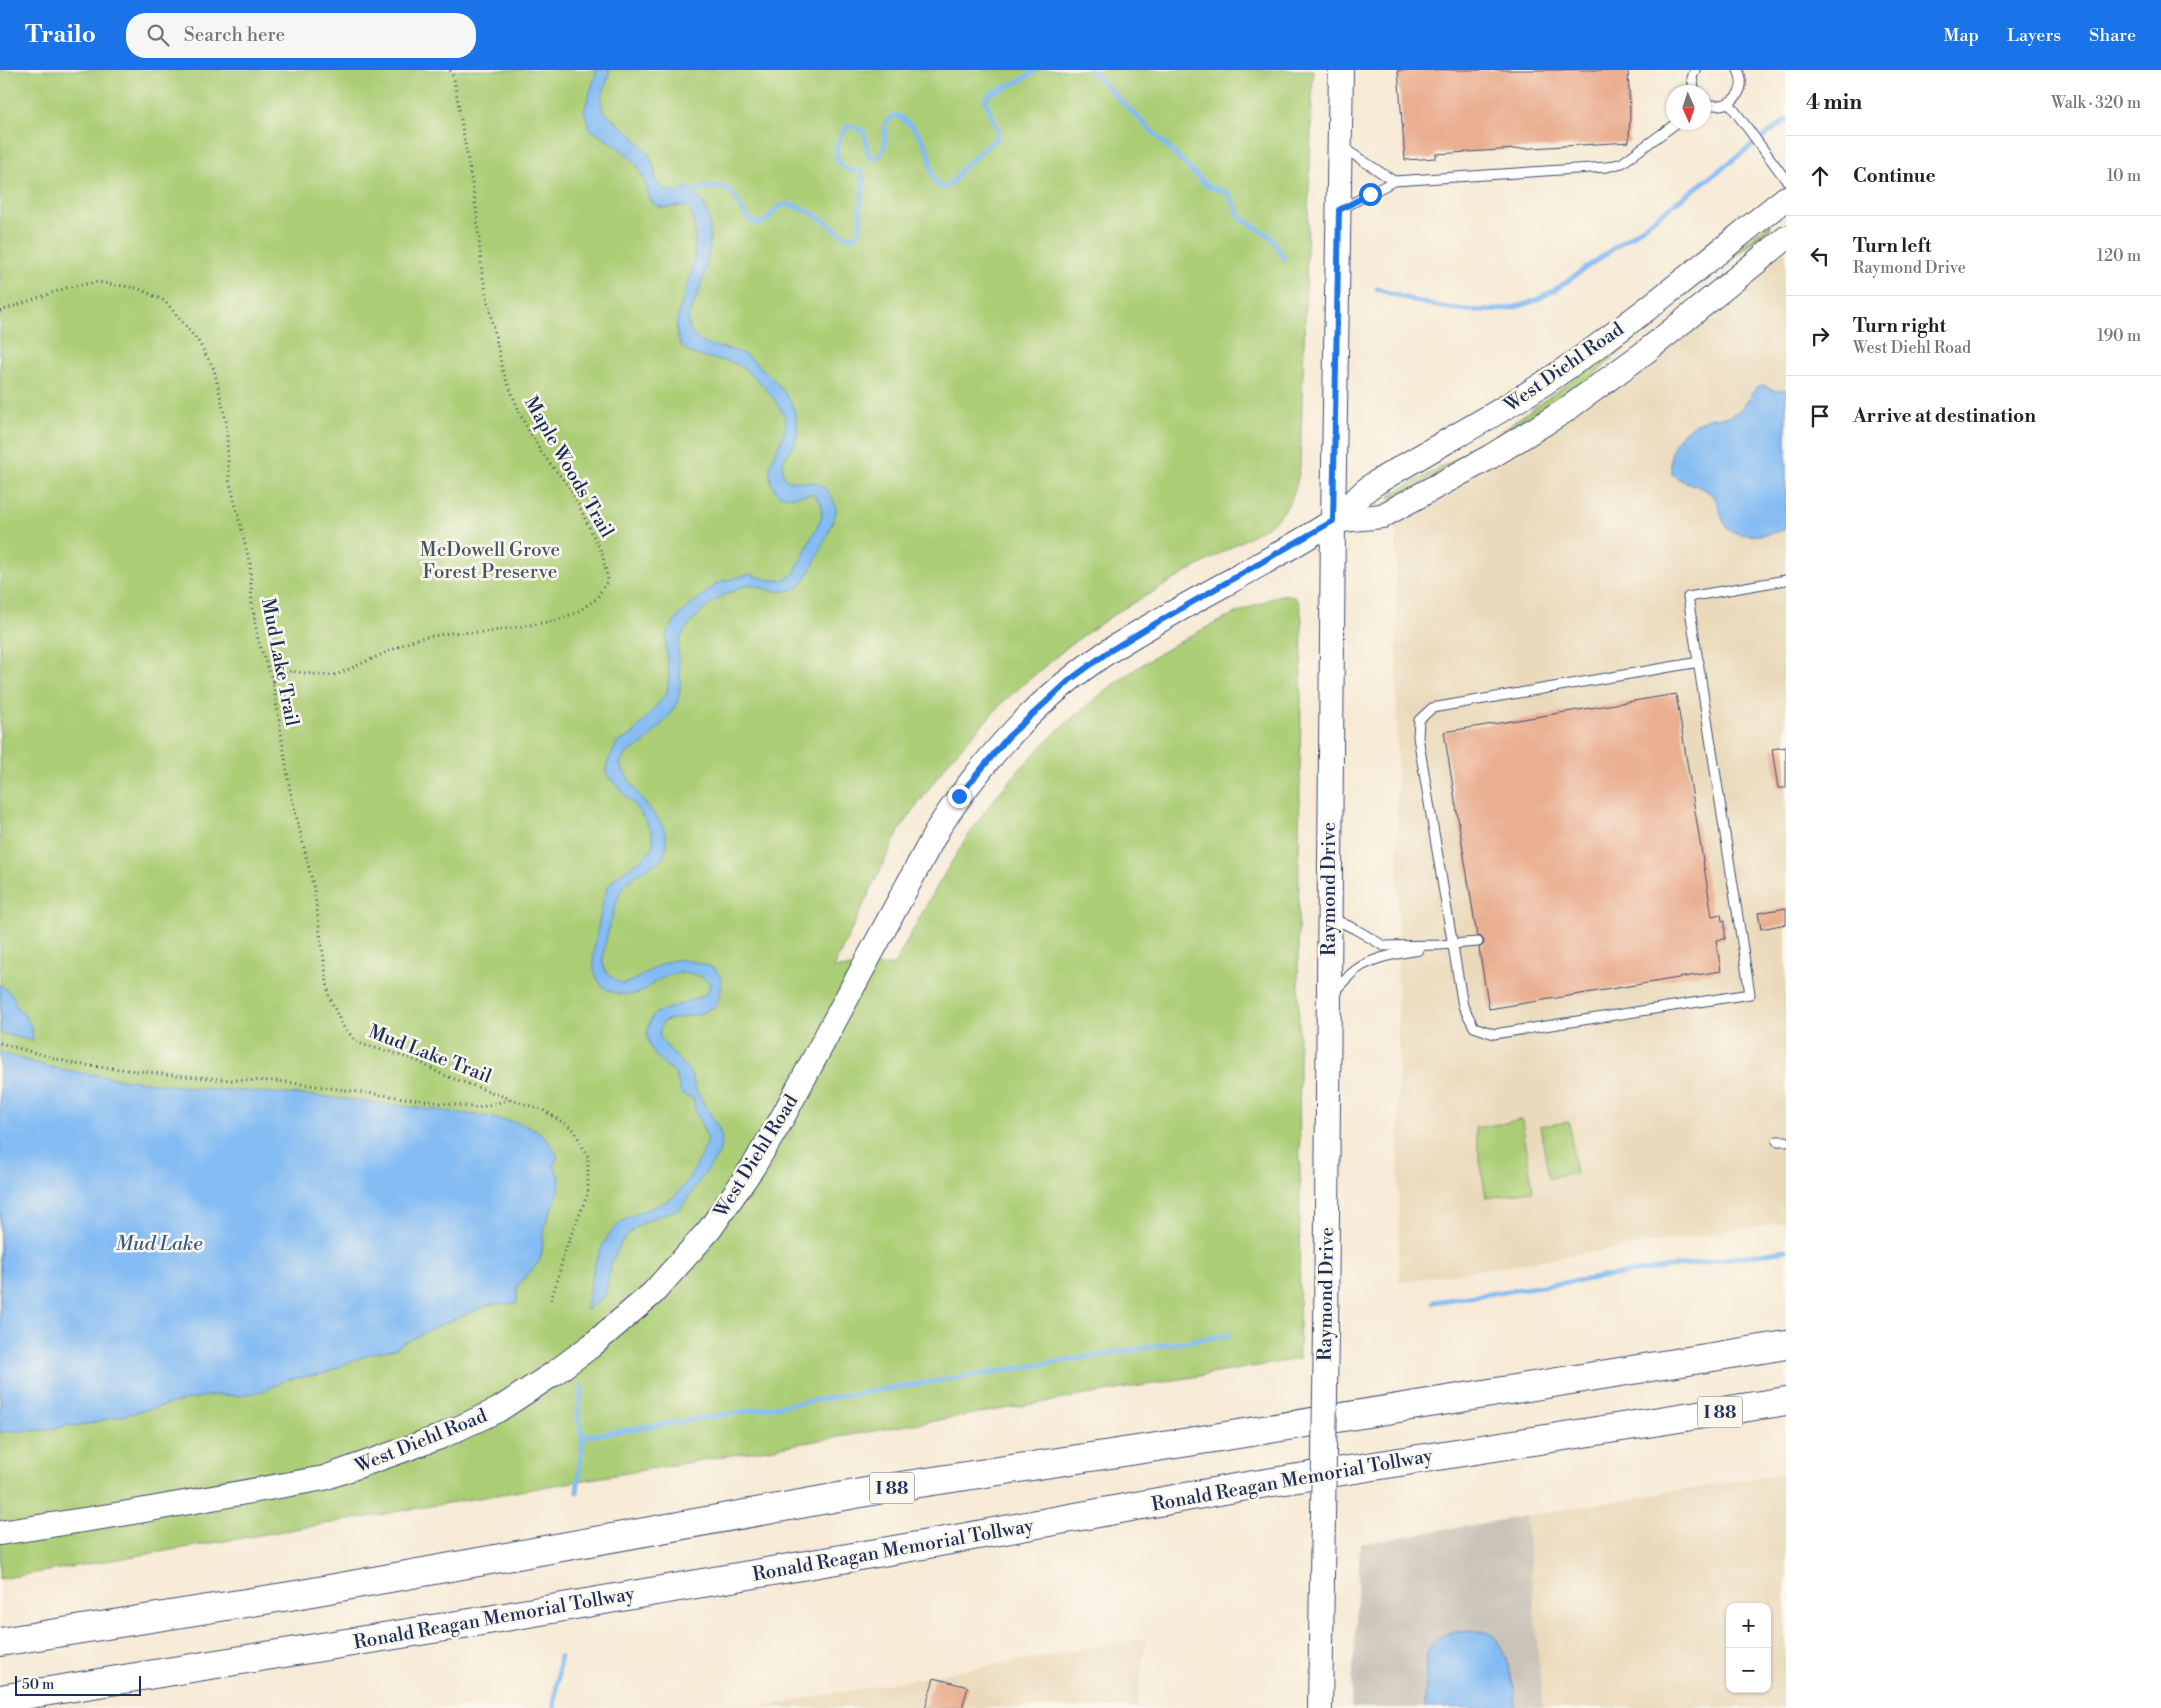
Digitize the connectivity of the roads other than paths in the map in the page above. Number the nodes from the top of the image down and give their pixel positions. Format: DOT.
graph roads {
  1 [pos="1341,70"];
  2 [pos="1695,70"];
  3 [pos="1740,71"];
  4 [pos="1694,85"];
  5 [pos="1711,106"];
  6 [pos="1732,107"];
  7 [pos="1667,130"];
  8 [pos="1340,146"];
  9 [pos="1786,180"];
  10 [pos="1394,181"];
  11 [pos="1786,198"];
  12 [pos="1339,210"];
  13 [pos="1786,238"];
  14 [pos="1333,521"];
  15 [pos="1786,580"];
  16 [pos="1699,662"];
  17 [pos="1329,917"];
  18 [pos="1478,942"];
  19 [pos="1452,944"];
  20 [pos="1439,945"];
  21 [pos="1328,996"];
  22 [pos="1786,1345"];
  23 [pos="1786,1401"];
  24 [pos="0,1533"];
  25 [pos="0,1642"];
  26 [pos="0,1700"];
  27 [pos="1320,1708"];
  1 -- 8 [label="street, Raymond Drive"];
  2 -- 4 [label="lane"];
  3 -- 6 [label="lane"];
  5 -- 6 [label="lane"];
  6 -- 9 [label="lane"];
  7 -- 10 [label="lane"];
  8 -- 10 [label="lane"];
  8 -- 12 [label="street, Raymond Drive"];
  10 -- 12 [label="lane"];
  11 -- 14 [label="street, West Diehl Road"];
  12 -- 14 [label="street, Raymond Drive"];
  13 -- 14 [label="street, West Diehl Road"];
  14 -- 17 [label="street, Raymond Drive"];
  14 -- 24 [label="street, West Diehl Road"];
  15 -- 16 [label="lane"];
  16 -- 19 [label="lane"];
  16 -- 19 [label="lane"];
  17 -- 20 [label="lane"];
  17 -- 21 [label="street, Raymond Drive"];
  18 -- 19 [label="lane"];
  19 -- 20 [label="lane"];
  20 -- 21 [label="lane"];
  21 -- 27 [label="street, Raymond Drive, bridge"];
  22 -- 25 [label="highway, I 88"];
  23 -- 26 [label="highway, Ronald Reagan Memorial Tollway / I 88"];
}
